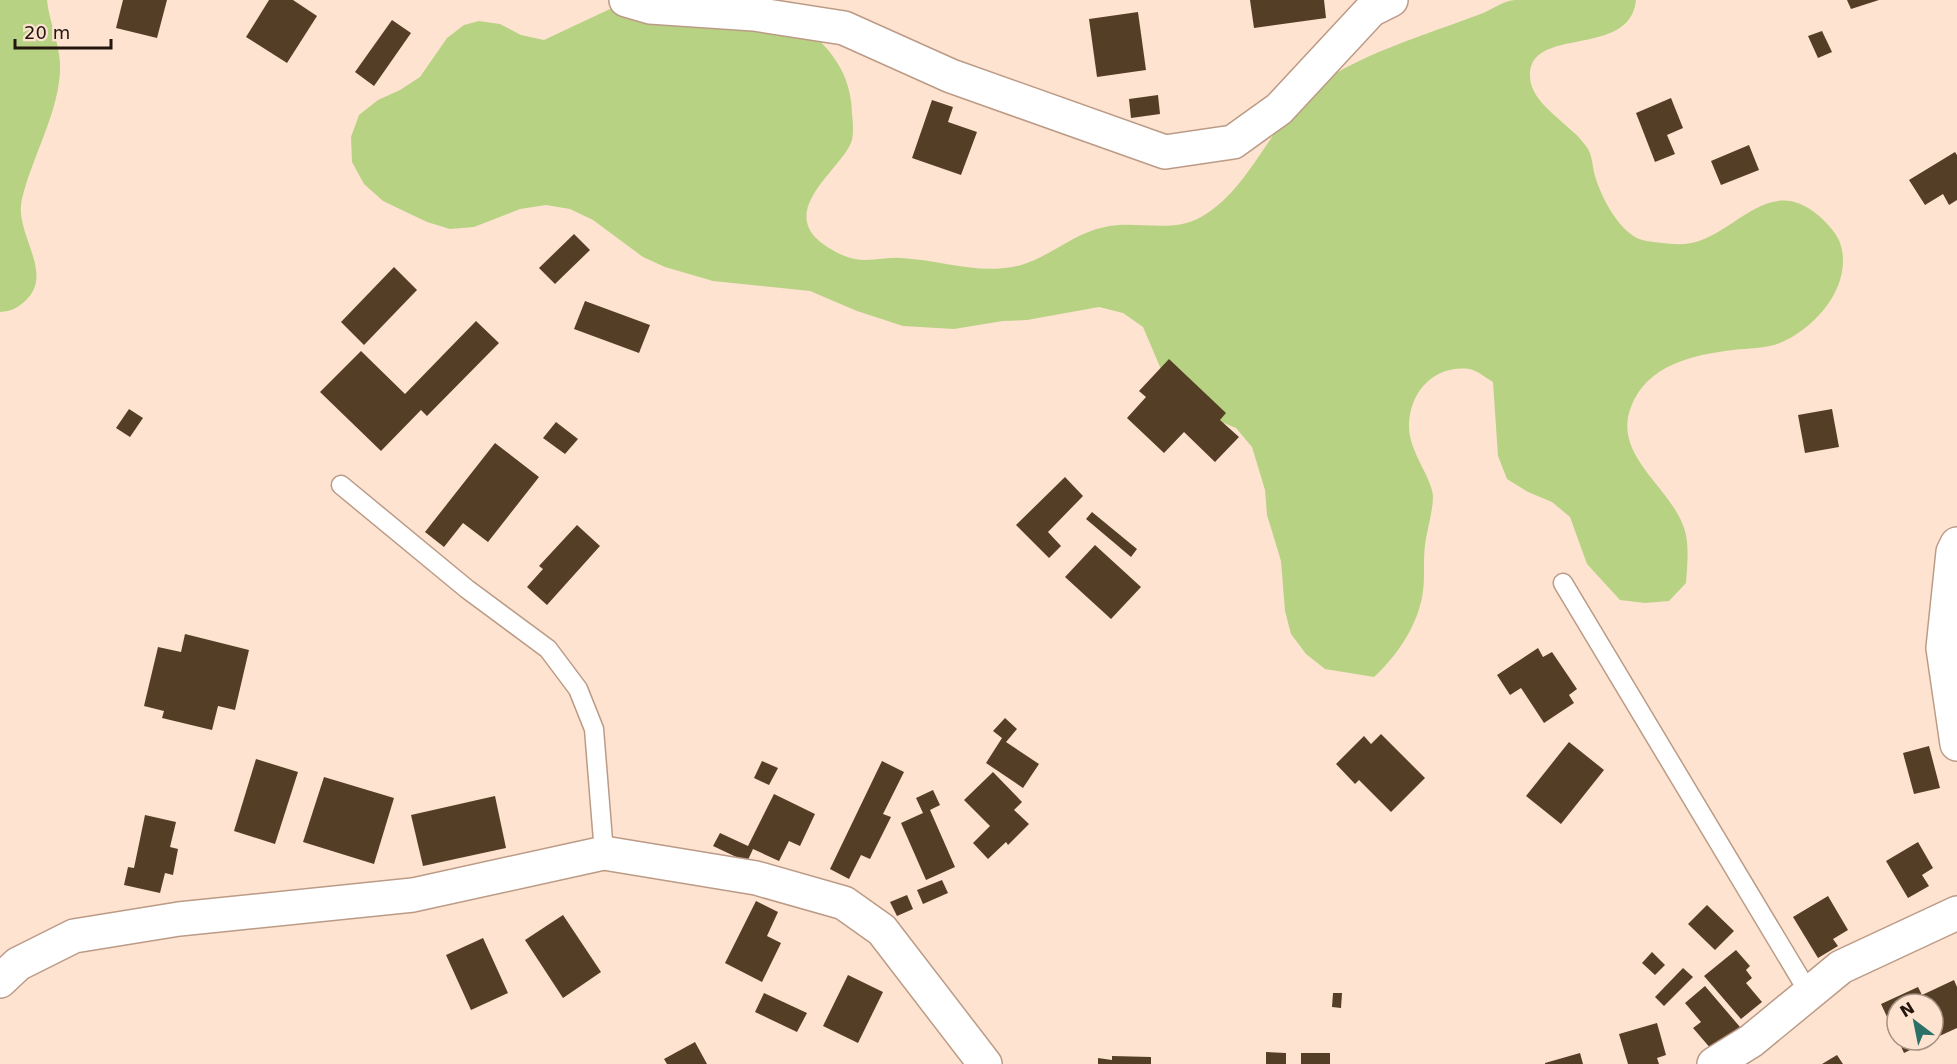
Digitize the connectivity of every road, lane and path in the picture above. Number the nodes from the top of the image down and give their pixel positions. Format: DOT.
graph roads {
  1 [pos="626,0"];
  2 [pos="1391,0"];
  3 [pos="341,485"];
  4 [pos="1957,544"];
  5 [pos="1563,583"];
  6 [pos="1957,744"];
  7 [pos="604,853"];
  8 [pos="1957,913"];
  9 [pos="0,981"];
  10 [pos="1809,993"];
  11 [pos="985,1064"];
  12 [pos="1714,1064"];
  1 -- 2 [label="street"];
  3 -- 7 [label="lane"];
  4 -- 6 [label="street"];
  5 -- 10 [label="lane"];
  7 -- 9 [label="street"];
  7 -- 11 [label="street"];
  8 -- 10 [label="street"];
  10 -- 12 [label="street"];
}
